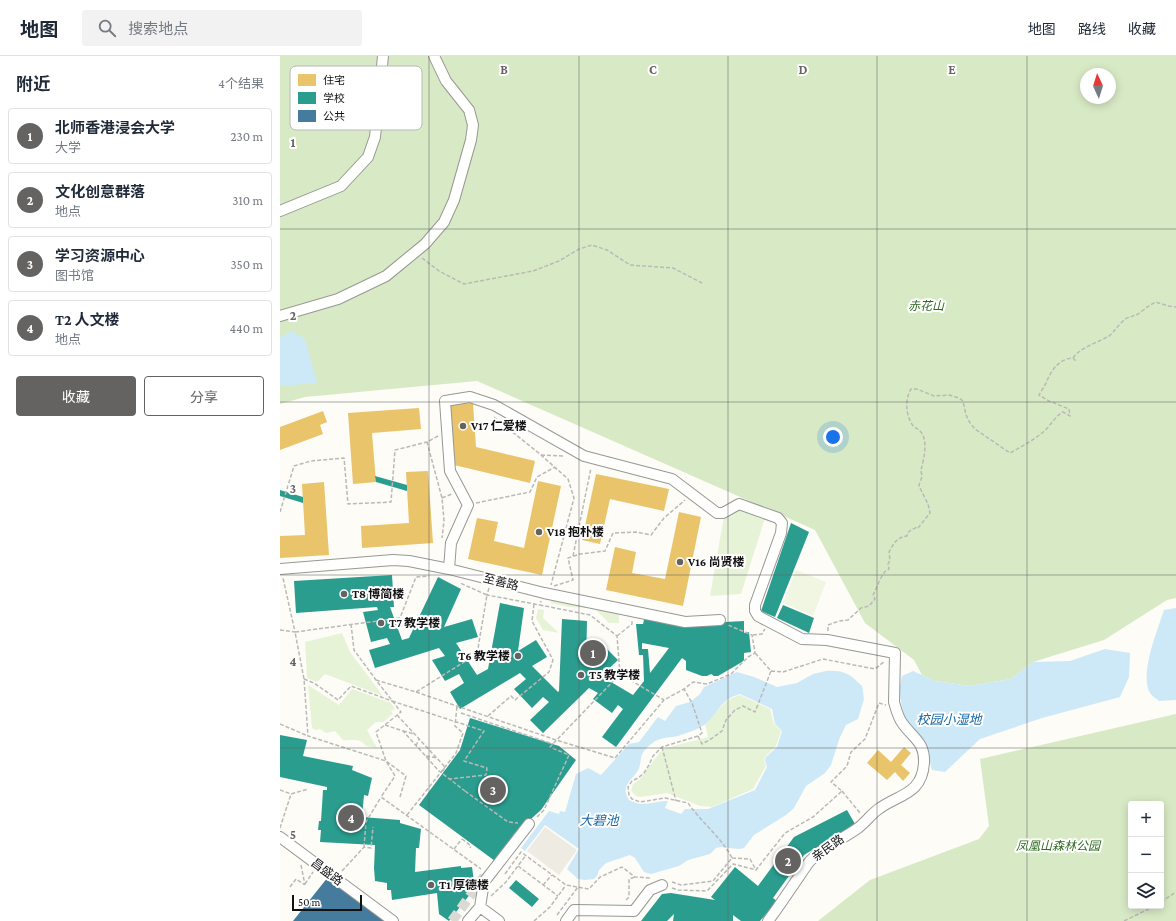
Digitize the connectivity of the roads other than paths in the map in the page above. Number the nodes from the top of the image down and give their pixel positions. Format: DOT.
graph roads {
  1 [pos="383,56"];
  2 [pos="434,56"];
  3 [pos="382,66"];
  4 [pos="376,130"];
  5 [pos="280,211"];
  6 [pos="280,316"];
  7 [pos="280,569"];
  8 [pos="449,569"];
  9 [pos="720,620"];
  10 [pos="529,824"];
  11 [pos="280,837"];
  12 [pos="662,882"];
  13 [pos="480,907"];
  14 [pos="614,911"];
  15 [pos="393,921"];
  16 [pos="468,921"];
  17 [pos="499,921"];
  18 [pos="566,921"];
  19 [pos="618,921"];
  20 [pos="768,921"];
  1 -- 3 [label="street"];
  2 -- 6 [label="street"];
  4 -- 5 [label="street"];
  7 -- 8 [label="street, 至善路"];
  8 -- 9 [label="street, 至善路"];
  8 -- 20 [label="street, 亲民路"];
  10 -- 13 [label="street"];
  11 -- 15 [label="street, 昌盛路"];
  12 -- 14 [label="street"];
  13 -- 16 [label="street"];
  13 -- 17 [label="street"];
  14 -- 18 [label="street"];
  14 -- 19 [label="street"];
}
